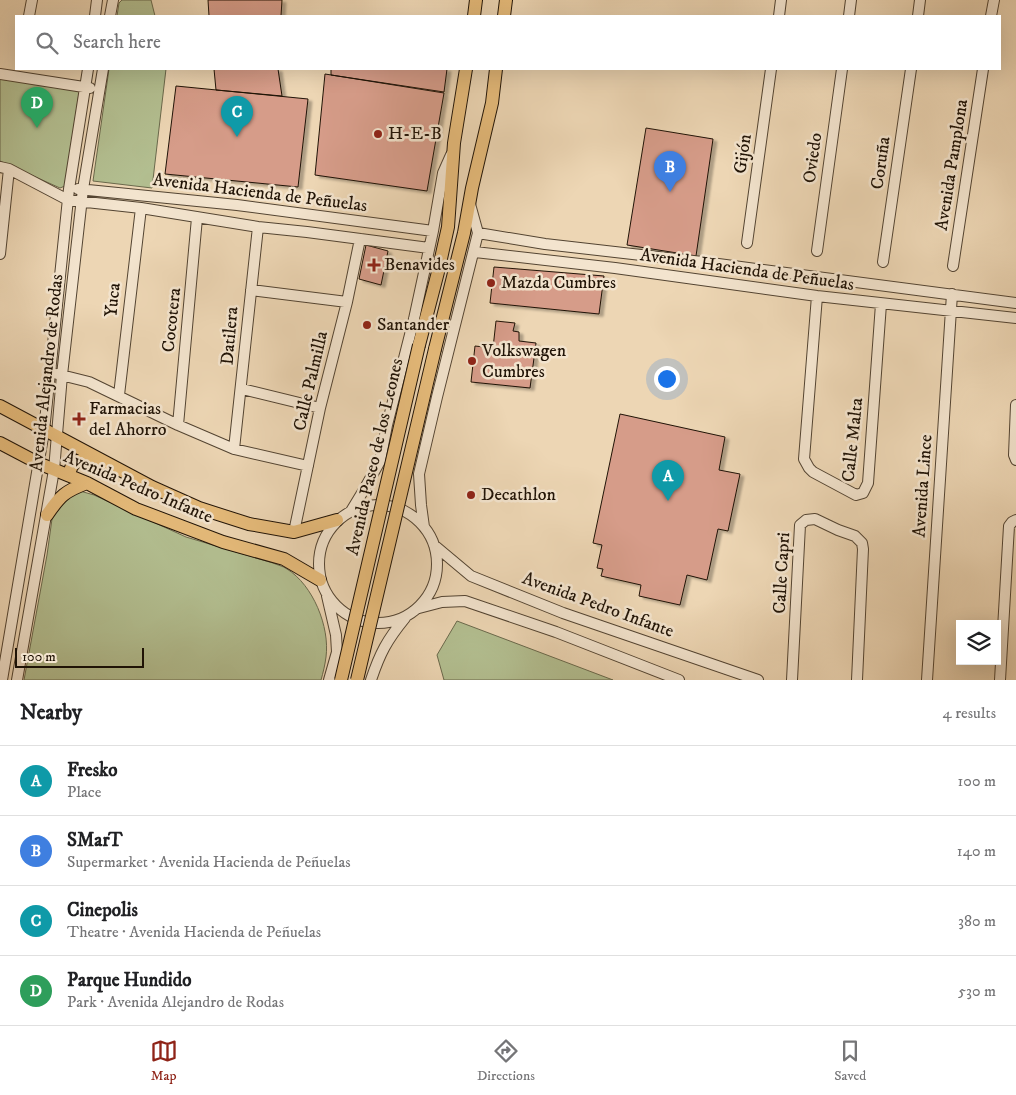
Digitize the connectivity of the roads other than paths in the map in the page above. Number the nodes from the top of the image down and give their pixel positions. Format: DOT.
graph roads {
  1 [pos="32,0"];
  2 [pos="97,0"];
  3 [pos="113,0"];
  4 [pos="476,0"];
  5 [pos="506,0"];
  6 [pos="781,0"];
  7 [pos="851,0"];
  8 [pos="920,0"];
  9 [pos="994,0"];
  10 [pos="29,15"];
  11 [pos="95,15"];
  12 [pos="110,15"];
  13 [pos="474,15"];
  14 [pos="504,15"];
  15 [pos="778,15"];
  16 [pos="849,15"];
  17 [pos="918,15"];
  18 [pos="991,15"];
  19 [pos="88,70"];
  20 [pos="103,70"];
  21 [pos="466,70"];
  22 [pos="496,70"];
  23 [pos="771,70"];
  24 [pos="842,70"];
  25 [pos="910,70"];
  26 [pos="983,70"];
  27 [pos="20,73"];
  28 [pos="0,74"];
  29 [pos="85,88"];
  30 [pos="100,89"];
  31 [pos="453,152"];
  32 [pos="4,168"];
  33 [pos="69,189"];
  34 [pos="83,189"];
  35 [pos="56,193"];
  36 [pos="68,200"];
  37 [pos="82,202"];
  38 [pos="470,204"];
  39 [pos="141,208"];
  40 [pos="197,218"];
  41 [pos="348,220"];
  42 [pos="258,227"];
  43 [pos="433,231"];
  44 [pos="307,232"];
  45 [pos="478,233"];
  46 [pos="360,239"];
  47 [pos="747,243"];
  48 [pos="429,248"];
  49 [pos="817,251"];
  50 [pos="475,252"];
  51 [pos="0,254"];
  52 [pos="883,262"];
  53 [pos="953,266"];
  54 [pos="251,290"];
  55 [pos="952,294"];
  56 [pos="816,296"];
  57 [pos="347,302"];
  58 [pos="1016,303"];
  59 [pos="881,304"];
  60 [pos="951,310"];
  61 [pos="1016,318"];
  62 [pos="50,374"];
  63 [pos="62,375"];
  64 [pos="242,389"];
  65 [pos="119,395"];
  66 [pos="1016,405"];
  67 [pos="0,406"];
  68 [pos="320,408"];
  69 [pos="178,425"];
  70 [pos="44,431"];
  71 [pos="57,438"];
  72 [pos="0,443"];
  73 [pos="234,449"];
  74 [pos="1015,458"];
  75 [pos="380,461"];
  76 [pos="38,463"];
  77 [pos="108,464"];
  78 [pos="308,466"];
  79 [pos="54,470"];
  80 [pos="419,474"];
  81 [pos="69,475"];
  82 [pos="87,483"];
  83 [pos="351,511"];
  84 [pos="47,515"];
  85 [pos="337,520"];
  86 [pos="1015,520"];
  87 [pos="424,527"];
  88 [pos="294,532"];
  89 [pos="434,545"];
  90 [pos="323,585"];
  91 [pos="419,608"];
  92 [pos="405,618"];
  93 [pos="10,630"];
  94 [pos="0,638"];
  95 [pos="1,679"];
  96 [pos="17,680"];
  97 [pos="329,680"];
  98 [pos="341,680"];
  99 [pos="357,680"];
  100 [pos="371,680"];
  101 [pos="679,680"];
  102 [pos="758,680"];
  103 [pos="792,680"];
  104 [pos="857,680"];
  105 [pos="926,680"];
  106 [pos="1000,680"];
  1 -- 10 [label="street"];
  2 -- 11 [label="street"];
  3 -- 12 [label="street"];
  4 -- 13 [label="main road"];
  5 -- 14 [label="main road"];
  6 -- 15 [label="street"];
  7 -- 16 [label="street"];
  8 -- 17 [label="street"];
  9 -- 18 [label="street"];
  19 -- 29 [label="street, Avenida Alejandro de Rodas"];
  20 -- 30 [label="street, Avenida Alejandro de Rodas"];
  21 -- 31 [label="main road, Avenida Paseo de los Leones"];
  22 -- 38 [label="main road, Avenida Paseo de los Leones"];
  23 -- 47 [label="street, Gijón"];
  24 -- 49 [label="street, Oviedo"];
  25 -- 52 [label="street, Coruña"];
  26 -- 53 [label="street, Avenida Pamplona"];
  27 -- 28 [label="street"];
  27 -- 29 [label="street"];
  29 -- 30 [label="street"];
  29 -- 33 [label="street, Avenida Alejandro de Rodas"];
  30 -- 34 [label="street, Avenida Alejandro de Rodas"];
  31 -- 43 [label="street, Avenida Paseo de los Leones"];
  31 -- 98 [label="main road, Avenida Paseo de los Leones, bridge"];
  32 -- 35 [label="street"];
  32 -- 51 [label="street"];
  33 -- 34 [label="street, Avenida Hacienda de Peñuelas"];
  33 -- 35 [label="street, Avenida Hacienda de Peñuelas"];
  33 -- 36 [label="street, Avenida Alejandro de Rodas"];
  34 -- 37 [label="street, Avenida Alejandro de Rodas"];
  34 -- 41 [label="street, Avenida Hacienda de Peñuelas"];
  35 -- 36 [label="street"];
  36 -- 37 [label="street, Avenida Hacienda de Peñuelas"];
  36 -- 62 [label="street, Avenida Alejandro de Rodas"];
  37 -- 39 [label="street, Avenida Hacienda de Peñuelas"];
  37 -- 63 [label="street, Avenida Alejandro de Rodas"];
  38 -- 45 [label="street, Avenida Paseo de los Leones"];
  38 -- 99 [label="main road, Avenida Paseo de los Leones, bridge"];
  39 -- 40 [label="street, Avenida Hacienda de Peñuelas"];
  39 -- 65 [label="street, Yuca"];
  40 -- 42 [label="street, Avenida Hacienda de Peñuelas"];
  40 -- 69 [label="street, Cocotera"];
  41 -- 43 [label="street, Avenida Hacienda de Peñuelas"];
  41 -- 44 [label="street"];
  42 -- 44 [label="street, Avenida Hacienda de Peñuelas"];
  42 -- 54 [label="street, Datilera"];
  43 -- 48 [label="street, Avenida Paseo de los Leones"];
  44 -- 46 [label="street, Avenida Hacienda de Peñuelas"];
  45 -- 50 [label="street, Avenida Paseo de los Leones"];
  45 -- 55 [label="street, Avenida Hacienda de Peñuelas"];
  46 -- 48 [label="street, Avenida Hacienda de Peñuelas"];
  46 -- 57 [label="street, Calle Palmilla"];
  48 -- 75 [label="street, Avenida Paseo de los Leones"];
  50 -- 56 [label="street, Avenida Hacienda de Peñuelas"];
  50 -- 80 [label="street, Avenida Paseo de los Leones"];
  54 -- 57 [label="street"];
  54 -- 64 [label="street, Datilera"];
  55 -- 58 [label="street, Avenida Hacienda de Peñuelas"];
  55 -- 60 [label="street, Avenida Lince"];
  56 -- 59 [label="street, Avenida Hacienda de Peñuelas"];
  56 -- 59 [label="street, Calle Malta"];
  57 -- 68 [label="street, Calle Palmilla"];
  59 -- 60 [label="street, Avenida Hacienda de Peñuelas"];
  60 -- 61 [label="street, Avenida Hacienda de Peñuelas"];
  60 -- 105 [label="street, Avenida Lince"];
  62 -- 63 [label="street"];
  62 -- 70 [label="street, Avenida Alejandro de Rodas"];
  63 -- 65 [label="street"];
  63 -- 71 [label="street, Avenida Alejandro de Rodas"];
  64 -- 68 [label="street"];
  64 -- 73 [label="street, Datilera"];
  65 -- 69 [label="street"];
  66 -- 74 [label="street"];
  67 -- 70 [label="main road, Avenida Pedro Infante"];
  68 -- 78 [label="street, Calle Palmilla"];
  69 -- 73 [label="street"];
  70 -- 71 [label="main road, Avenida Pedro Infante"];
  70 -- 76 [label="street, Avenida Alejandro de Rodas"];
  71 -- 77 [label="main road, Avenida Pedro Infante"];
  71 -- 79 [label="street, Avenida Alejandro de Rodas"];
  72 -- 76 [label="main road, Avenida Pedro Infante"];
  73 -- 78 [label="street"];
  75 -- 80 [label="street"];
  75 -- 83 [label="street, Avenida Paseo de los Leones"];
  76 -- 79 [label="main road, Avenida Pedro Infante"];
  76 -- 93 [label="street, Avenida Alejandro de Rodas"];
  77 -- 81 [label="main road"];
  77 -- 88 [label="main road, Avenida Pedro Infante"];
  78 -- 88 [label="street, Calle Palmilla"];
  79 -- 81 [label="main road, Avenida Pedro Infante"];
  79 -- 84 [label="street, Avenida Alejandro de Rodas"];
  80 -- 87 [label="street, Avenida Paseo de los Leones"];
  81 -- 82 [label="main road, Avenida Pedro Infante"];
  82 -- 84 [label="main road"];
  82 -- 90 [label="main road, Avenida Pedro Infante"];
  83 -- 85 [label="street"];
  83 -- 87 [label="street"];
  84 -- 96 [label="street, Avenida Alejandro de Rodas"];
  85 -- 88 [label="main road, Avenida Pedro Infante"];
  85 -- 90 [label="street"];
  86 -- 106 [label="street"];
  87 -- 89 [label="street"];
  89 -- 91 [label="street"];
  89 -- 102 [label="street, Avenida Pedro Infante"];
  90 -- 92 [label="street"];
  90 -- 97 [label="street"];
  91 -- 92 [label="street"];
  91 -- 101 [label="street"];
  92 -- 100 [label="street"];
  93 -- 94 [label="street"];
  93 -- 95 [label="street, Avenida Alejandro de Rodas"];
  103 -- 104 [label="street, Calle Capri"];
}
